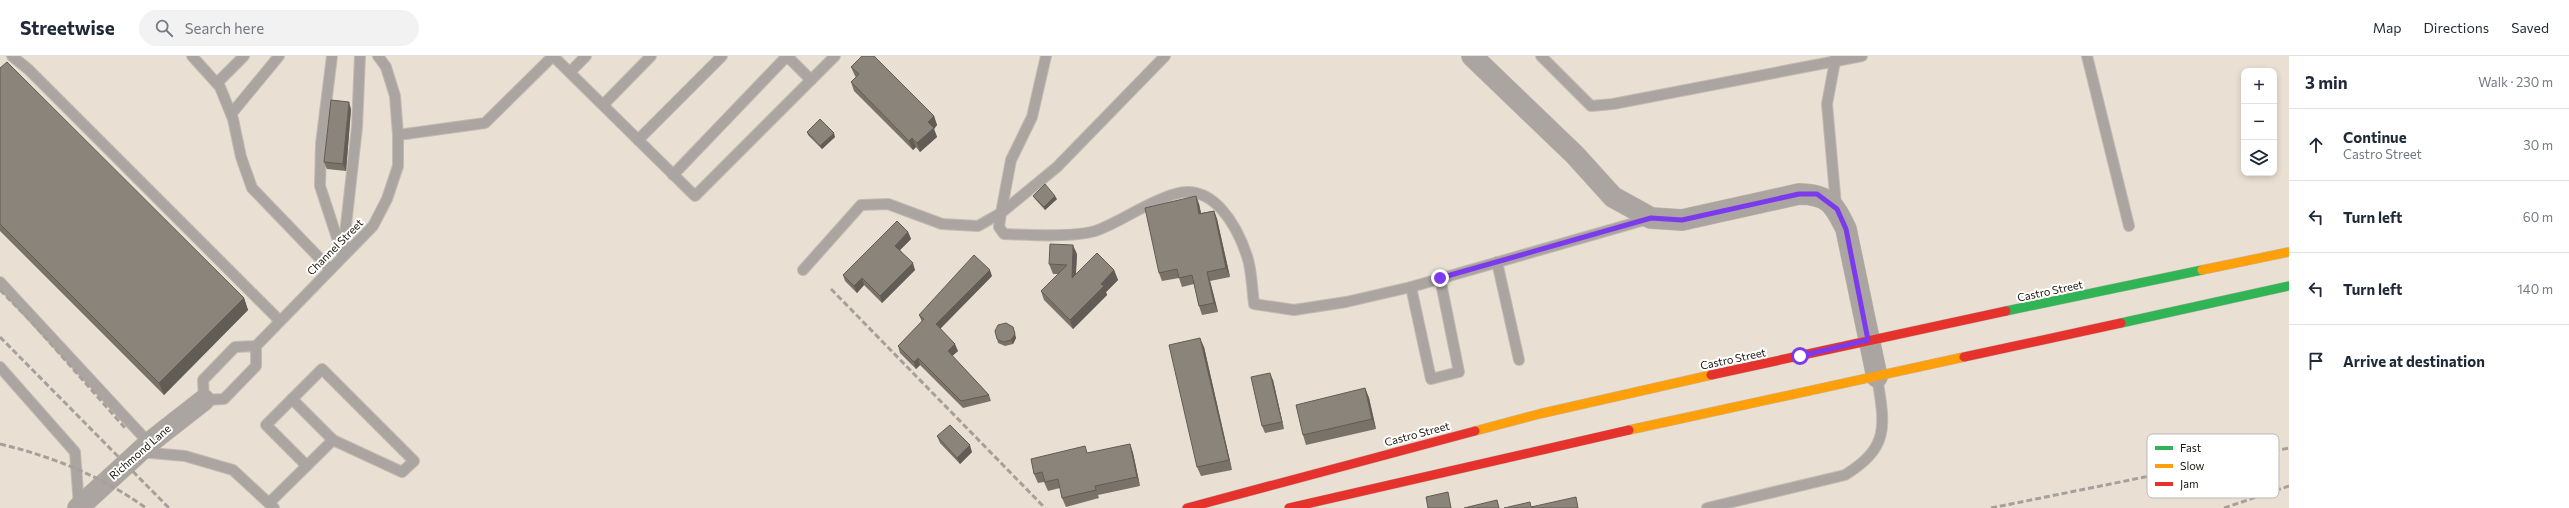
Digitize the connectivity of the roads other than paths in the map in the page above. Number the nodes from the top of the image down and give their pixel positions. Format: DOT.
graph roads {
  1 [pos="12,56"];
  2 [pos="192,56"];
  3 [pos="244,56"];
  4 [pos="279,56"];
  5 [pos="332,56"];
  6 [pos="360,56"];
  7 [pos="378,56"];
  8 [pos="553,56"];
  9 [pos="586,56"];
  10 [pos="651,56"];
  11 [pos="722,56"];
  12 [pos="787,56"];
  13 [pos="835,56"];
  14 [pos="1046,56"];
  15 [pos="1165,56"];
  16 [pos="1472,56"];
  17 [pos="1541,56"];
  18 [pos="1862,56"];
  19 [pos="2087,56"];
  20 [pos="1835,59"];
  21 [pos="570,72"];
  22 [pos="811,80"];
  23 [pos="217,83"];
  24 [pos="603,105"];
  25 [pos="232,114"];
  26 [pos="398,136"];
  27 [pos="638,140"];
  28 [pos="673,175"];
  29 [pos="1837,209"];
  30 [pos="1000,213"];
  31 [pos="1651,218"];
  32 [pos="2129,226"];
  33 [pos="2289,252"];
  34 [pos="343,256"];
  35 [pos="1497,262"];
  36 [pos="330,269"];
  37 [pos="803,270"];
  38 [pos="1440,278"];
  39 [pos="0,282"];
  40 [pos="2289,286"];
  41 [pos="1411,287"];
  42 [pos="280,320"];
  43 [pos="1868,340"];
  44 [pos="256,346"];
  45 [pos="1519,360"];
  46 [pos="0,367"];
  47 [pos="1876,378"];
  48 [pos="214,399"];
  49 [pos="292,399"];
  50 [pos="333,440"];
  51 [pos="143,447"];
  52 [pos="307,466"];
  53 [pos="271,505"];
  54 [pos="79,508"];
  55 [pos="1187,508"];
  56 [pos="1289,508"];
  57 [pos="1707,508"];
  1 -- 42 [label="lane"];
  2 -- 23 [label="lane"];
  3 -- 23 [label="lane"];
  4 -- 25 [label="lane"];
  5 -- 34 [label="lane"];
  6 -- 34 [label="lane"];
  7 -- 26 [label="lane, Channel Street"];
  8 -- 21 [label="lane"];
  8 -- 26 [label="lane"];
  9 -- 21 [label="lane"];
  10 -- 24 [label="lane"];
  11 -- 27 [label="lane"];
  12 -- 22 [label="lane"];
  12 -- 28 [label="lane"];
  13 -- 22 [label="lane"];
  14 -- 30 [label="lane"];
  15 -- 30 [label="lane"];
  16 -- 31 [label="street"];
  17 -- 20 [label="lane"];
  18 -- 20 [label="lane"];
  19 -- 32 [label="lane"];
  20 -- 29 [label="lane"];
  21 -- 24 [label="lane"];
  22 -- 28 [label="lane"];
  23 -- 25 [label="lane"];
  24 -- 27 [label="lane"];
  25 -- 36 [label="lane"];
  26 -- 34 [label="lane, Channel Street"];
  27 -- 28 [label="lane"];
  29 -- 31 [label="street"];
  29 -- 43 [label="street"];
  30 -- 37 [label="lane"];
  30 -- 41 [label="lane"];
  31 -- 35 [label="lane"];
  33 -- 43 [label="main road, Castro Street"];
  34 -- 36 [label="lane, Channel Street"];
  35 -- 38 [label="lane"];
  35 -- 45 [label="lane"];
  36 -- 42 [label="lane, Channel Street"];
  38 -- 41 [label="lane"];
  38 -- 41 [label="lane"];
  39 -- 51 [label="lane"];
  40 -- 47 [label="main road"];
  42 -- 44 [label="lane, Channel Street"];
  43 -- 47 [label="street"];
  43 -- 55 [label="main road, Castro Street"];
  44 -- 48 [label="lane"];
  44 -- 48 [label="lane"];
  46 -- 54 [label="lane"];
  47 -- 56 [label="main road"];
  47 -- 57 [label="lane"];
  48 -- 51 [label="street, Richmond Lane"];
  49 -- 50 [label="lane"];
  49 -- 50 [label="lane"];
  49 -- 52 [label="lane"];
  50 -- 52 [label="lane"];
  51 -- 53 [label="lane"];
  51 -- 54 [label="street, Richmond Lane"];
  52 -- 53 [label="lane"];
}
